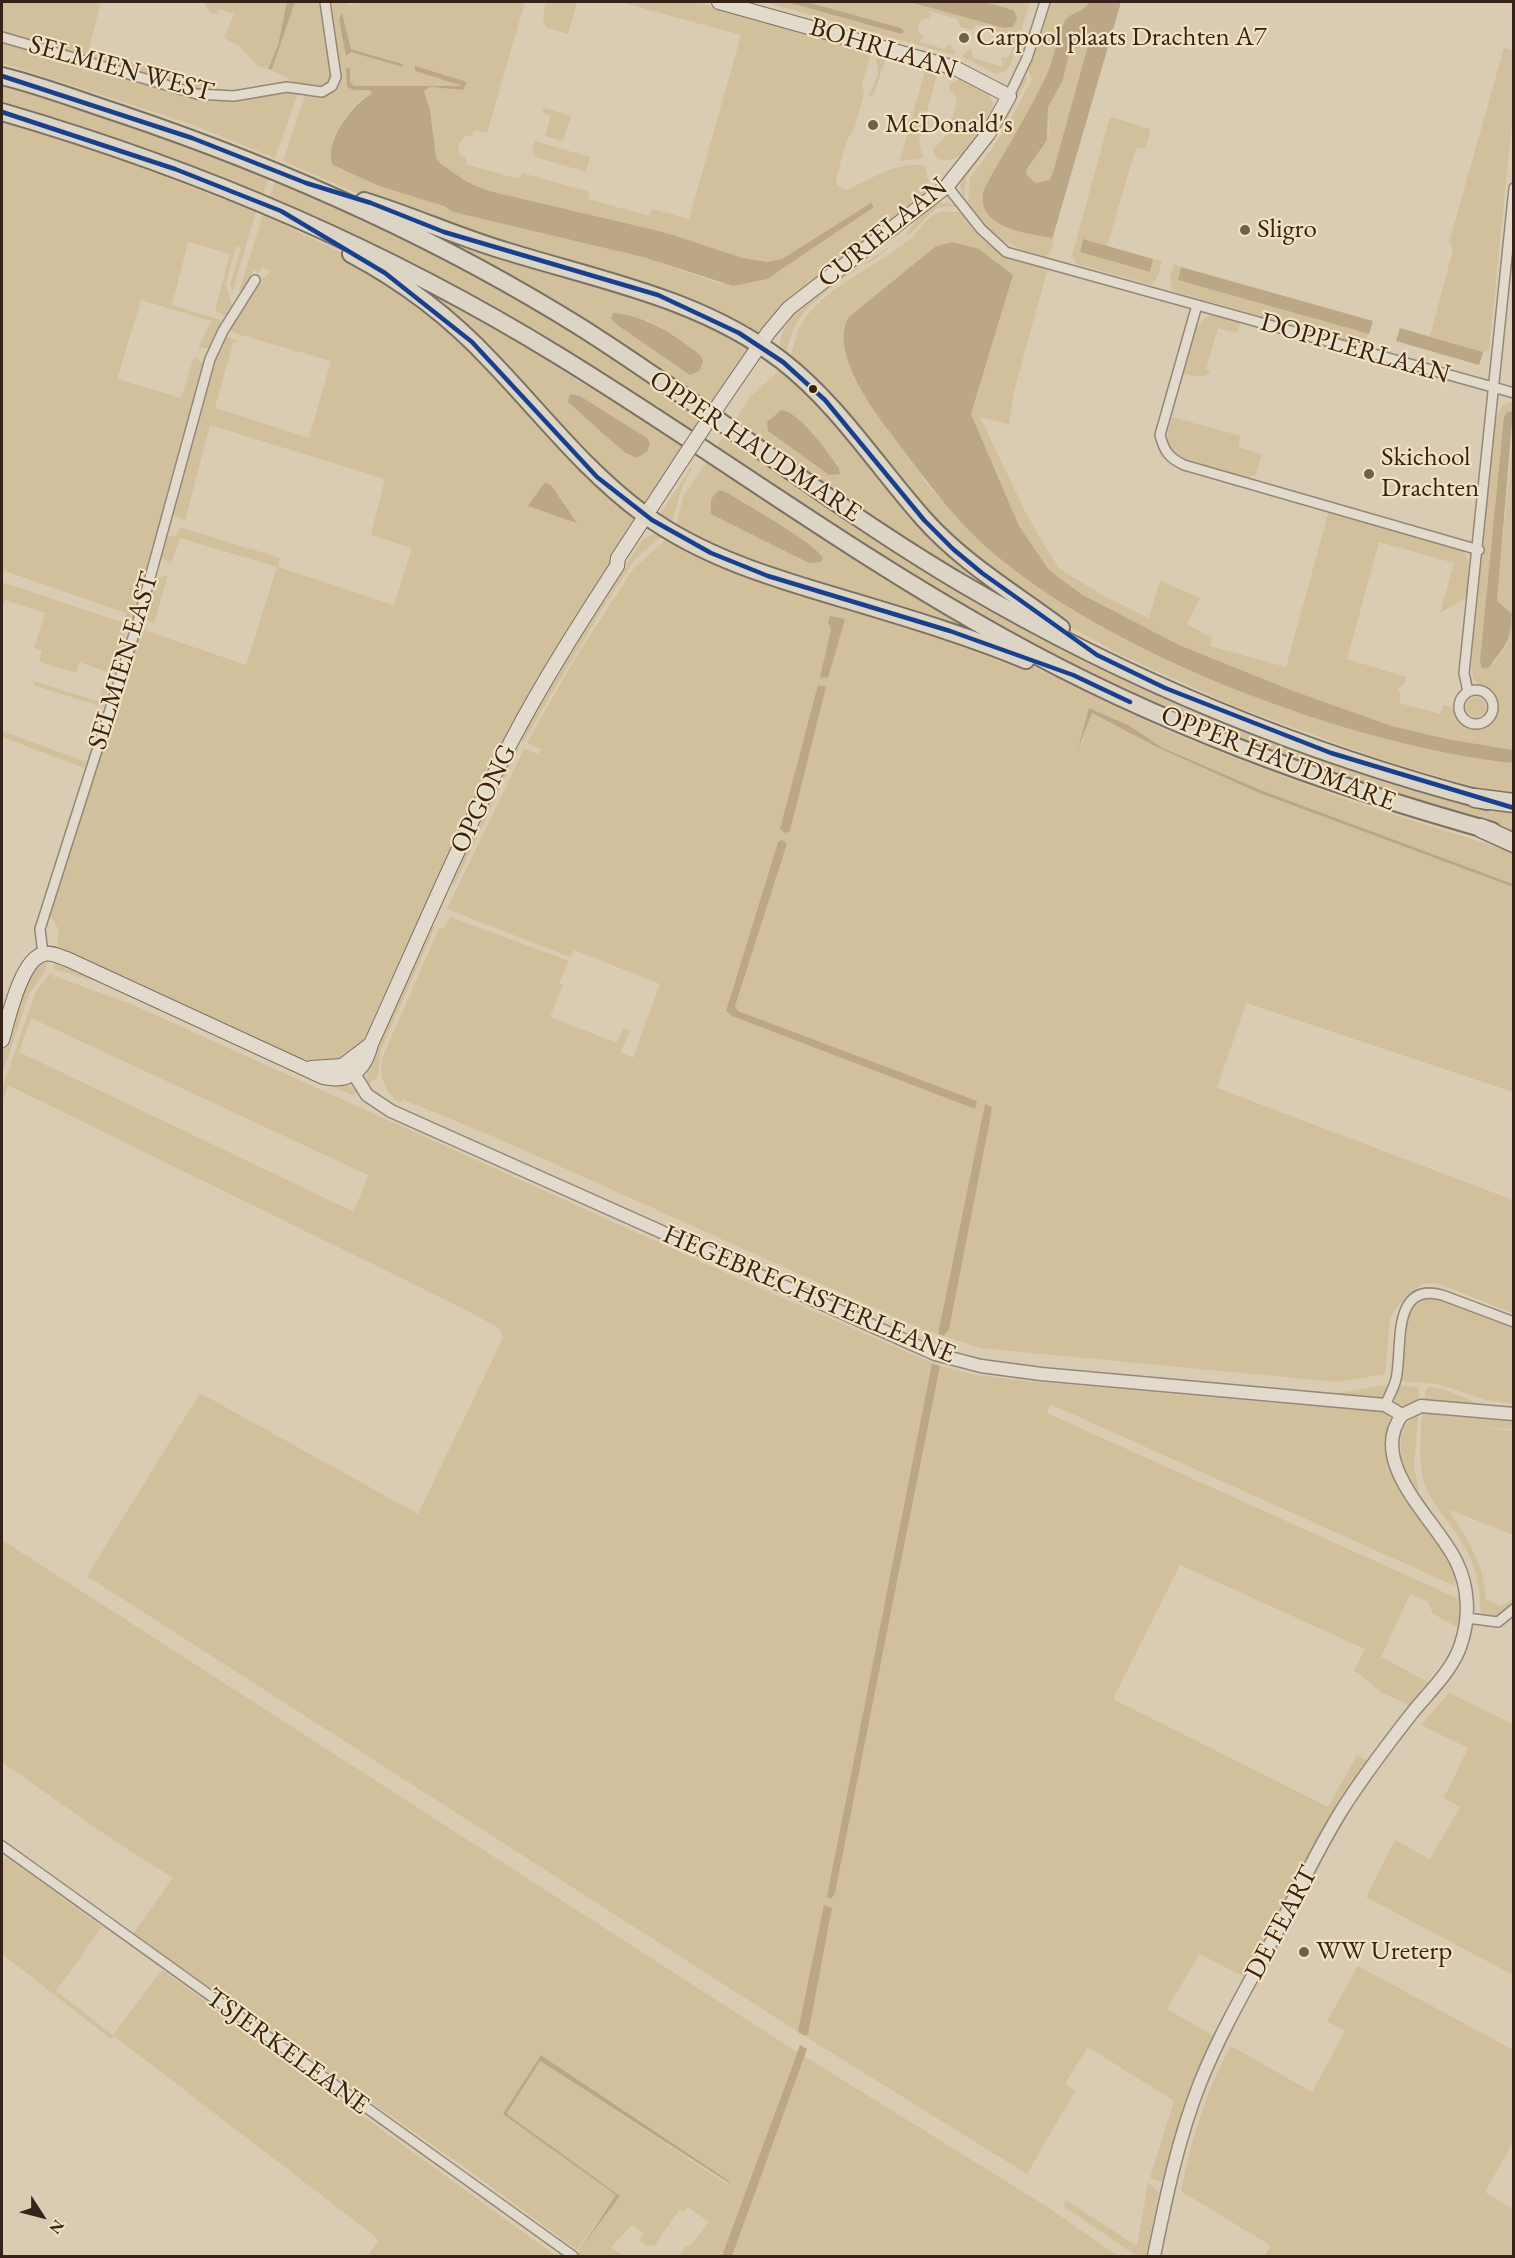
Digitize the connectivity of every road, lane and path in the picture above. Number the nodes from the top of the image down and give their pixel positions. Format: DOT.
graph roads {
  1 [pos="325,2"];
  2 [pos="719,2"];
  3 [pos="1045,2"];
  4 [pos="2,37"];
  5 [pos="2,76"];
  6 [pos="1009,96"];
  7 [pos="2,112"];
  8 [pos="306,183"];
  9 [pos="947,186"];
  10 [pos="1514,188"];
  11 [pos="281,211"];
  12 [pos="255,280"];
  13 [pos="1197,305"];
  14 [pos="763,347"];
  15 [pos="1493,388"];
  16 [pos="1514,393"];
  17 [pos="726,403"];
  18 [pos="648,517"];
  19 [pos="1479,550"];
  20 [pos="1042,621"];
  21 [pos="1028,656"];
  22 [pos="1468,692"];
  23 [pos="1475,798"];
  24 [pos="1514,803"];
  25 [pos="1514,808"];
  26 [pos="1481,828"];
  27 [pos="1514,837"];
  28 [pos="1514,843"];
  29 [pos="43,954"];
  30 [pos="2,1040"];
  31 [pos="350,1069"];
  32 [pos="1514,1322"];
  33 [pos="1385,1405"];
  34 [pos="1514,1414"];
  35 [pos="1402,1415"];
  36 [pos="1514,1609"];
  37 [pos="1467,1618"];
  38 [pos="2,1846"];
  39 [pos="573,2256"];
  40 [pos="1154,2256"];
  1 -- 4 [label="street, SELMIEN WEST"];
  2 -- 6 [label="main road, BOHRLAAN"];
  3 -- 6 [label="street, CURIELAAN"];
  5 -- 8 [label="highway, OPPER HAUDMARE"];
  6 -- 9 [label="main road, CURIELAAN"];
  7 -- 11 [label="highway, OPPER HAUDMARE"];
  8 -- 14 [label="highway"];
  8 -- 20 [label="highway, OPPER HAUDMARE"];
  9 -- 13 [label="street, DOPPLERLAAN"];
  9 -- 14 [label="main road, CURIELAAN"];
  10 -- 15 [label="street"];
  11 -- 18 [label="highway"];
  11 -- 21 [label="highway, OPPER HAUDMARE"];
  12 -- 29 [label="street, SELMIEN EAST"];
  13 -- 15 [label="street, DOPPLERLAAN"];
  13 -- 19 [label="street"];
  14 -- 17 [label="main road, CURIELAAN"];
  14 -- 20 [label="highway"];
  15 -- 16 [label="street, DOPPLERLAAN"];
  15 -- 19 [label="street"];
  17 -- 18 [label="main road, OPGONG, bridge"];
  18 -- 21 [label="highway"];
  18 -- 31 [label="main road, OPGONG"];
  19 -- 22 [label="street"];
  20 -- 23 [label="highway, OPPER HAUDMARE"];
  21 -- 26 [label="highway, OPPER HAUDMARE"];
  23 -- 24 [label="highway"];
  23 -- 25 [label="highway, OPPER HAUDMARE"];
  26 -- 27 [label="highway, OPPER HAUDMARE"];
  26 -- 28 [label="highway"];
  29 -- 30 [label="main road"];
  29 -- 31 [label="main road"];
  31 -- 33 [label="street, HEGEBRECHSTERLEANE"];
  32 -- 33 [label="street"];
  33 -- 35 [label="street, HEGEBRECHSTERLEANE"];
  34 -- 35 [label="street"];
  35 -- 37 [label="street, DE FEART"];
  36 -- 37 [label="street"];
  37 -- 40 [label="street, DE FEART"];
  38 -- 39 [label="street, TSJERKELEANE"];
}
